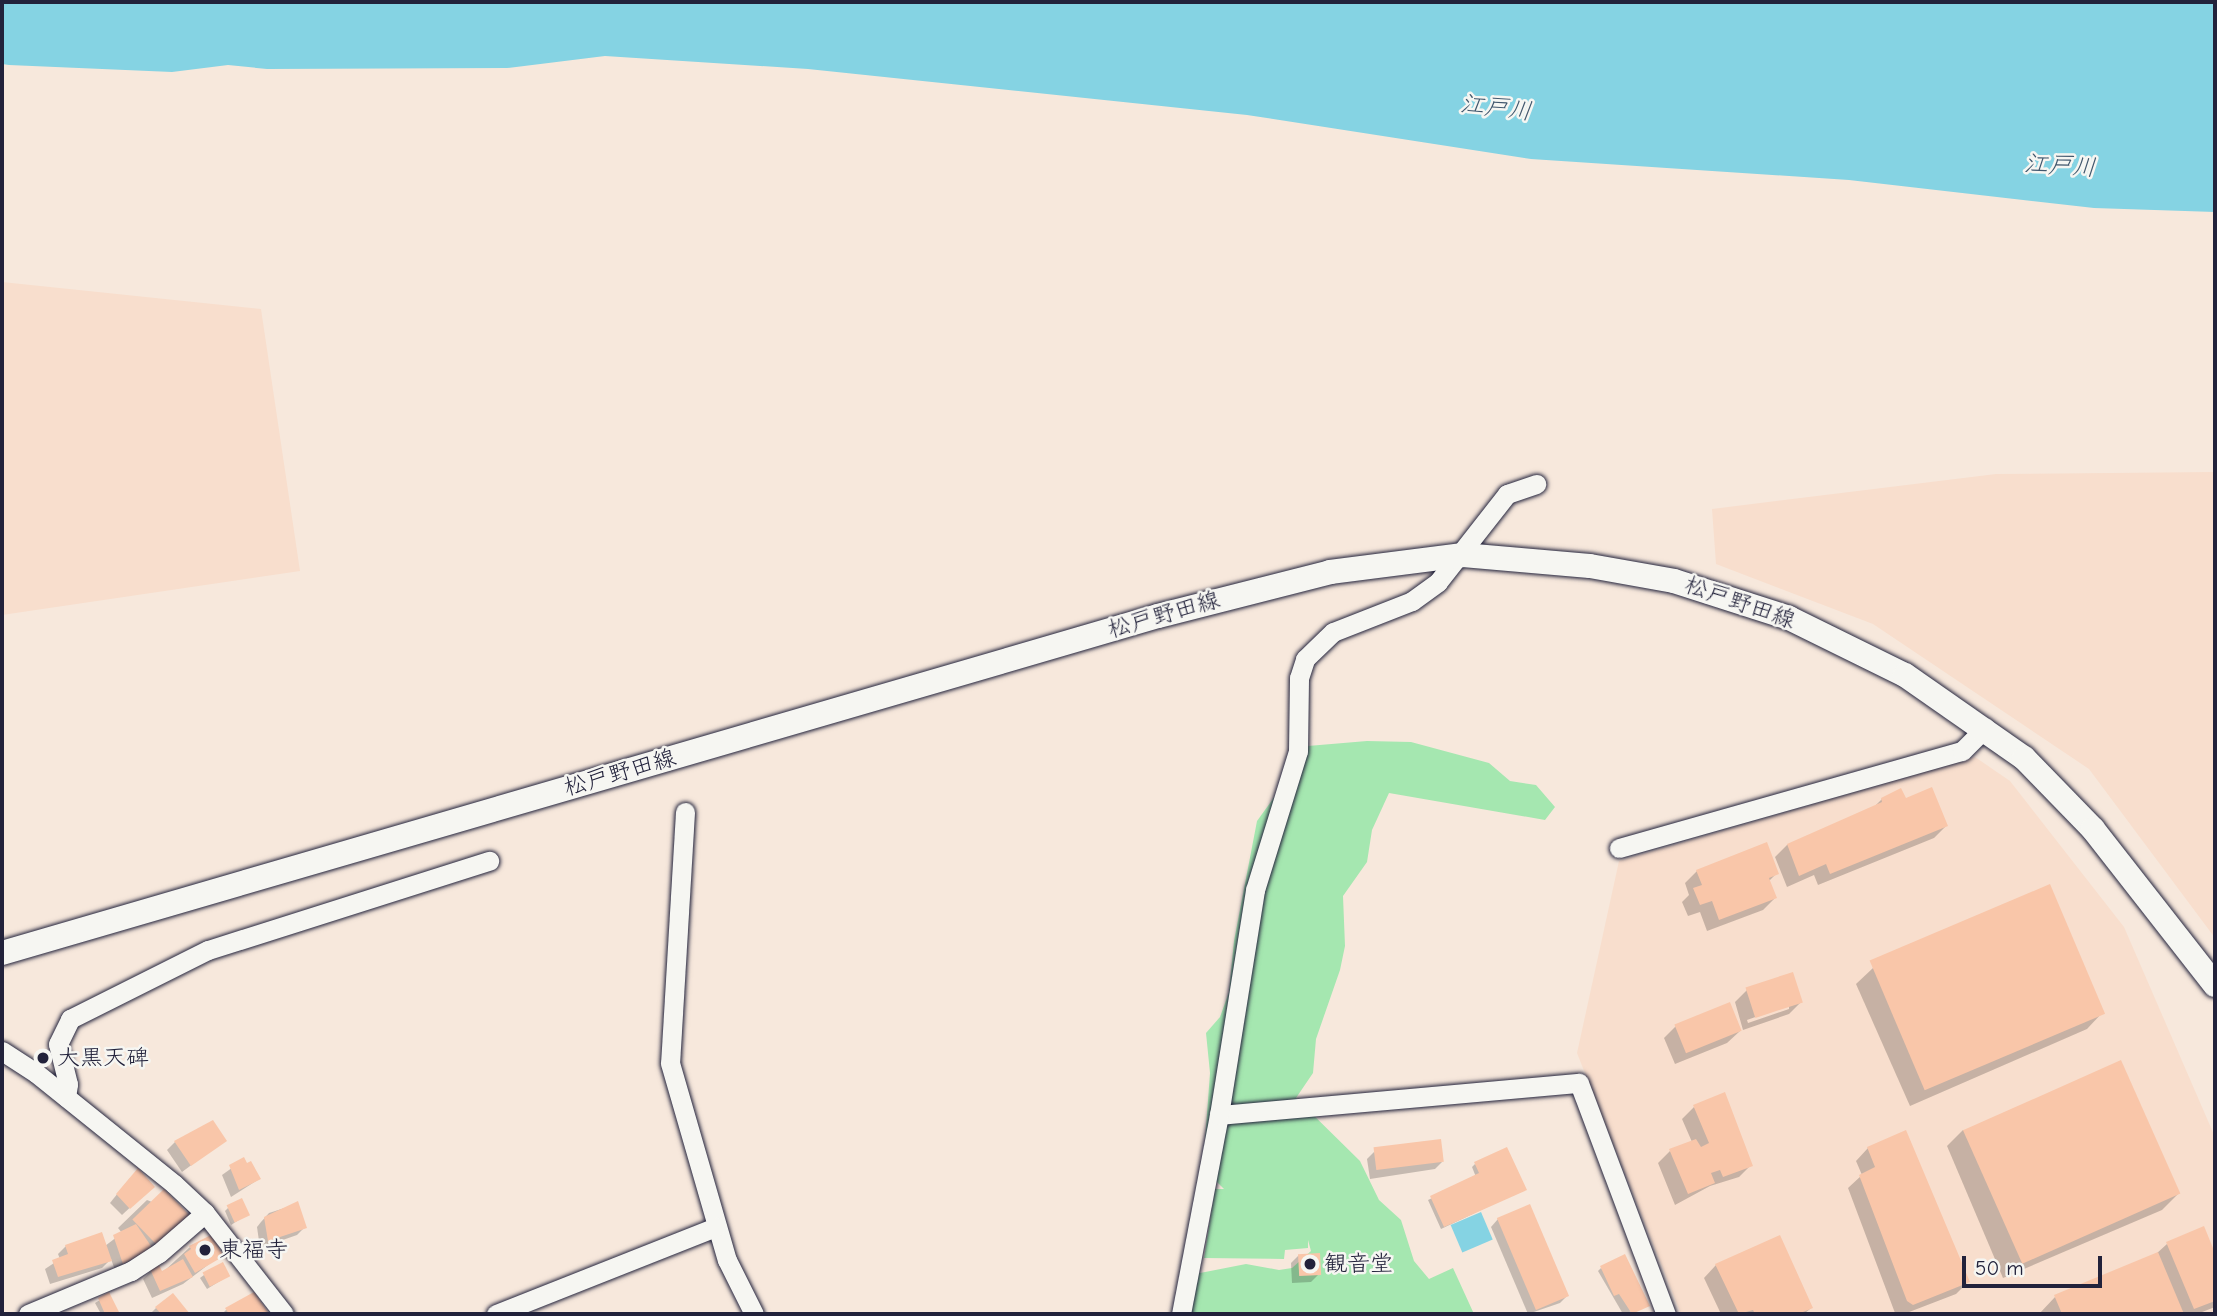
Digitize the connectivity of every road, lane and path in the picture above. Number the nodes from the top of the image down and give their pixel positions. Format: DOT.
graph roads {
  1 [pos="1536,484"];
  2 [pos="1463,555"];
  3 [pos="1985,728"];
  4 [pos="685,812"];
  5 [pos="1619,848"];
  6 [pos="489,861"];
  7 [pos="2,953"];
  8 [pos="2215,985"];
  9 [pos="4,1053"];
  10 [pos="66,1097"];
  11 [pos="1219,1115"];
  12 [pos="205,1213"];
  13 [pos="716,1227"];
  14 [pos="29,1314"];
  15 [pos="284,1314"];
  16 [pos="496,1314"];
  17 [pos="754,1314"];
  18 [pos="1181,1314"];
  19 [pos="1666,1314"];
  1 -- 2 [label="street"];
  2 -- 3 [label="main road, 松戸野田線"];
  2 -- 7 [label="main road, 松戸野田線"];
  2 -- 11 [label="street"];
  3 -- 5 [label="street"];
  3 -- 8 [label="main road, 松戸野田線"];
  4 -- 13 [label="street"];
  6 -- 10 [label="street"];
  9 -- 10 [label="street"];
  10 -- 12 [label="street"];
  11 -- 18 [label="street"];
  11 -- 19 [label="street"];
  12 -- 14 [label="street"];
  12 -- 15 [label="street"];
  13 -- 16 [label="street"];
  13 -- 17 [label="street"];
}
